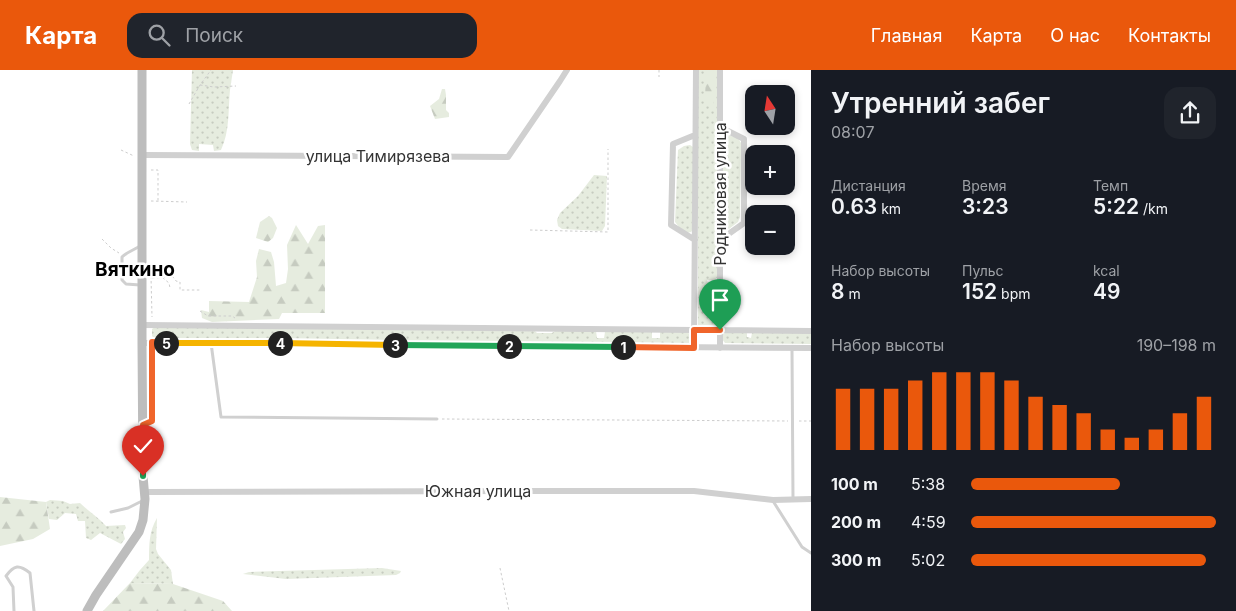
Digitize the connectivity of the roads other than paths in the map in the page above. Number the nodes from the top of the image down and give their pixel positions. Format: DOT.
graph roads {
  1 [pos="142,70"];
  2 [pos="566,70"];
  3 [pos="696,70"];
  4 [pos="720,70"];
  5 [pos="720,127"];
  6 [pos="695,135"];
  7 [pos="142,156"];
  8 [pos="695,240"];
  9 [pos="720,240"];
  10 [pos="142,244"];
  11 [pos="142,285"];
  12 [pos="143,325"];
  13 [pos="694,330"];
  14 [pos="720,330"];
  15 [pos="811,331"];
  16 [pos="142,343"];
  17 [pos="211,343"];
  18 [pos="694,348"];
  19 [pos="720,348"];
  20 [pos="792,348"];
  21 [pos="811,348"];
  22 [pos="437,419"];
  23 [pos="145,496"];
  24 [pos="793,499"];
  25 [pos="811,499"];
  26 [pos="773,500"];
  27 [pos="111,512"];
  28 [pos="811,553"];
  29 [pos="14,611"];
  30 [pos="34,611"];
  31 [pos="87,611"];
  1 -- 7 [label="street"];
  2 -- 7 [label="street, улица Тимирязева"];
  3 -- 6 [label="street, Родниковая улица"];
  4 -- 5 [label="street, Родниковая улица"];
  5 -- 9 [label="street, Родниковая улица"];
  5 -- 9 [label="street"];
  6 -- 8 [label="street, Родниковая улица"];
  6 -- 8 [label="street"];
  7 -- 10 [label="street"];
  8 -- 13 [label="street, Родниковая улица"];
  9 -- 14 [label="street, Родниковая улица"];
  10 -- 11 [label="street"];
  10 -- 11 [label="lane"];
  11 -- 12 [label="street"];
  12 -- 13 [label="street"];
  12 -- 16 [label="street"];
  13 -- 18 [label="street, Родниковая улица"];
  14 -- 15 [label="street"];
  14 -- 19 [label="street, Родниковая улица"];
  16 -- 17 [label="street"];
  16 -- 23 [label="street"];
  17 -- 18 [label="street"];
  17 -- 22 [label="lane"];
  18 -- 19 [label="street"];
  19 -- 20 [label="street"];
  20 -- 21 [label="street"];
  20 -- 24 [label="lane"];
  23 -- 26 [label="street, Южная улица"];
  23 -- 27 [label="lane"];
  23 -- 31 [label="street"];
  24 -- 25 [label="street, Южная улица"];
  24 -- 26 [label="street, Южная улица"];
  26 -- 28 [label="lane"];
  29 -- 30 [label="lane"];
}
